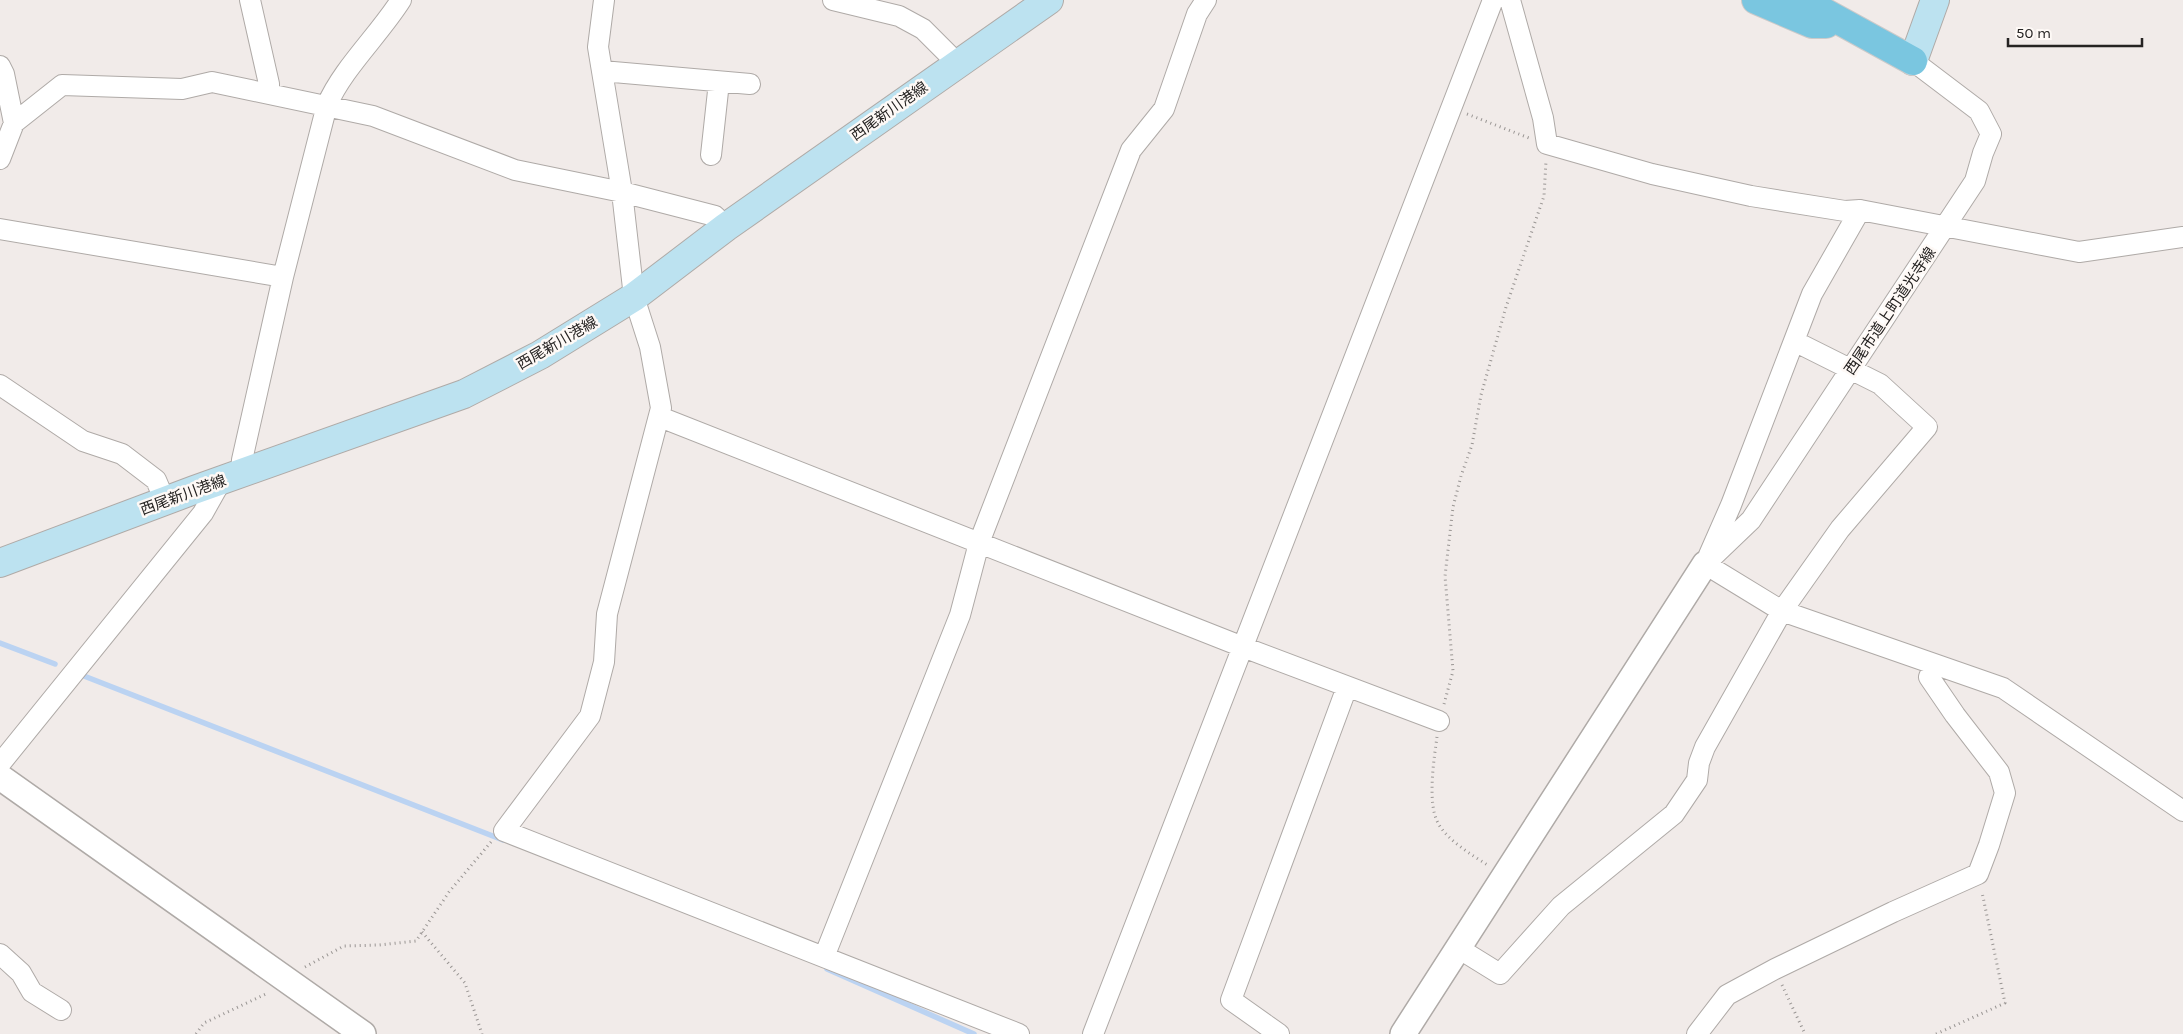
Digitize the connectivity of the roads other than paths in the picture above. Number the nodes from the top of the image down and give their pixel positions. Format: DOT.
graph roads {
  1 [pos="250,0"];
  2 [pos="401,0"];
  3 [pos="604,0"];
  4 [pos="833,0"];
  5 [pos="1049,0"];
  6 [pos="1206,0"];
  7 [pos="1493,0"];
  8 [pos="1510,0"];
  9 [pos="1756,0"];
  10 [pos="1802,0"];
  11 [pos="1935,0"];
  12 [pos="900,8"];
  13 [pos="1845,24"];
  14 [pos="1913,61"];
  15 [pos="957,64"];
  16 [pos="0,66"];
  17 [pos="602,71"];
  18 [pos="719,82"];
  19 [pos="750,84"];
  20 [pos="269,93"];
  21 [pos="327,105"];
  22 [pos="7,123"];
  23 [pos="711,155"];
  24 [pos="0,159"];
  25 [pos="622,192"];
  26 [pos="1860,210"];
  27 [pos="726,227"];
  28 [pos="1945,228"];
  29 [pos="0,229"];
  30 [pos="2183,237"];
  31 [pos="283,277"];
  32 [pos="634,297"];
  33 [pos="1794,341"];
  34 [pos="1851,369"];
  35 [pos="0,385"];
  36 [pos="660,417"];
  37 [pos="231,478"];
  38 [pos="165,501"];
  39 [pos="978,543"];
  40 [pos="0,562"];
  41 [pos="1705,564"];
  42 [pos="1782,611"];
  43 [pos="1243,647"];
  44 [pos="1934,665"];
  45 [pos="1347,687"];
  46 [pos="1439,721"];
  47 [pos="0,764"];
  48 [pos="0,777"];
  49 [pos="2183,811"];
  50 [pos="1458,948"];
  51 [pos="0,954"];
  52 [pos="824,957"];
  53 [pos="61,1010"];
  54 [pos="363,1034"];
  55 [pos="1019,1034"];
  56 [pos="1093,1034"];
  57 [pos="1278,1034"];
  58 [pos="1403,1034"];
  59 [pos="1697,1034"];
  1 -- 20 [label="street"];
  2 -- 21 [label="street"];
  3 -- 17 [label="street"];
  4 -- 12 [label="street"];
  5 -- 15 [label="main road, 西尾新川港線"];
  6 -- 39 [label="street"];
  7 -- 43 [label="street"];
  8 -- 26 [label="street"];
  9 -- 13 [label="main road"];
  10 -- 13 [label="main road"];
  11 -- 14 [label="main road"];
  12 -- 15 [label="street"];
  13 -- 14 [label="main road"];
  14 -- 28 [label="street, 西尾市道上町道光寺線"];
  15 -- 27 [label="main road, 西尾新川港線"];
  16 -- 22 [label="street"];
  17 -- 18 [label="street"];
  17 -- 25 [label="street"];
  18 -- 19 [label="street"];
  18 -- 23 [label="street"];
  20 -- 21 [label="street"];
  20 -- 22 [label="street"];
  21 -- 25 [label="street"];
  21 -- 31 [label="street"];
  22 -- 24 [label="street"];
  25 -- 27 [label="street"];
  25 -- 32 [label="street"];
  26 -- 28 [label="street"];
  26 -- 33 [label="street"];
  27 -- 32 [label="main road, 西尾新川港線"];
  28 -- 30 [label="street"];
  28 -- 34 [label="street, 西尾市道上町道光寺線"];
  29 -- 31 [label="street"];
  31 -- 37 [label="street"];
  32 -- 36 [label="street"];
  32 -- 37 [label="main road, 西尾新川港線"];
  33 -- 34 [label="street"];
  33 -- 41 [label="street"];
  34 -- 41 [label="street, 西尾市道上町道光寺線"];
  34 -- 42 [label="street"];
  35 -- 38 [label="street"];
  36 -- 39 [label="street"];
  36 -- 52 [label="street"];
  37 -- 38 [label="main road, 西尾新川港線"];
  37 -- 47 [label="street"];
  38 -- 40 [label="main road, 西尾新川港線"];
  39 -- 43 [label="street"];
  39 -- 52 [label="street"];
  41 -- 42 [label="street"];
  41 -- 50 [label="street"];
  42 -- 44 [label="street"];
  42 -- 50 [label="street"];
  43 -- 45 [label="street"];
  43 -- 56 [label="street"];
  44 -- 49 [label="street"];
  44 -- 59 [label="street"];
  45 -- 46 [label="street"];
  45 -- 57 [label="street"];
  48 -- 54 [label="street"];
  50 -- 58 [label="street"];
  51 -- 53 [label="street"];
  52 -- 55 [label="street"];
}
